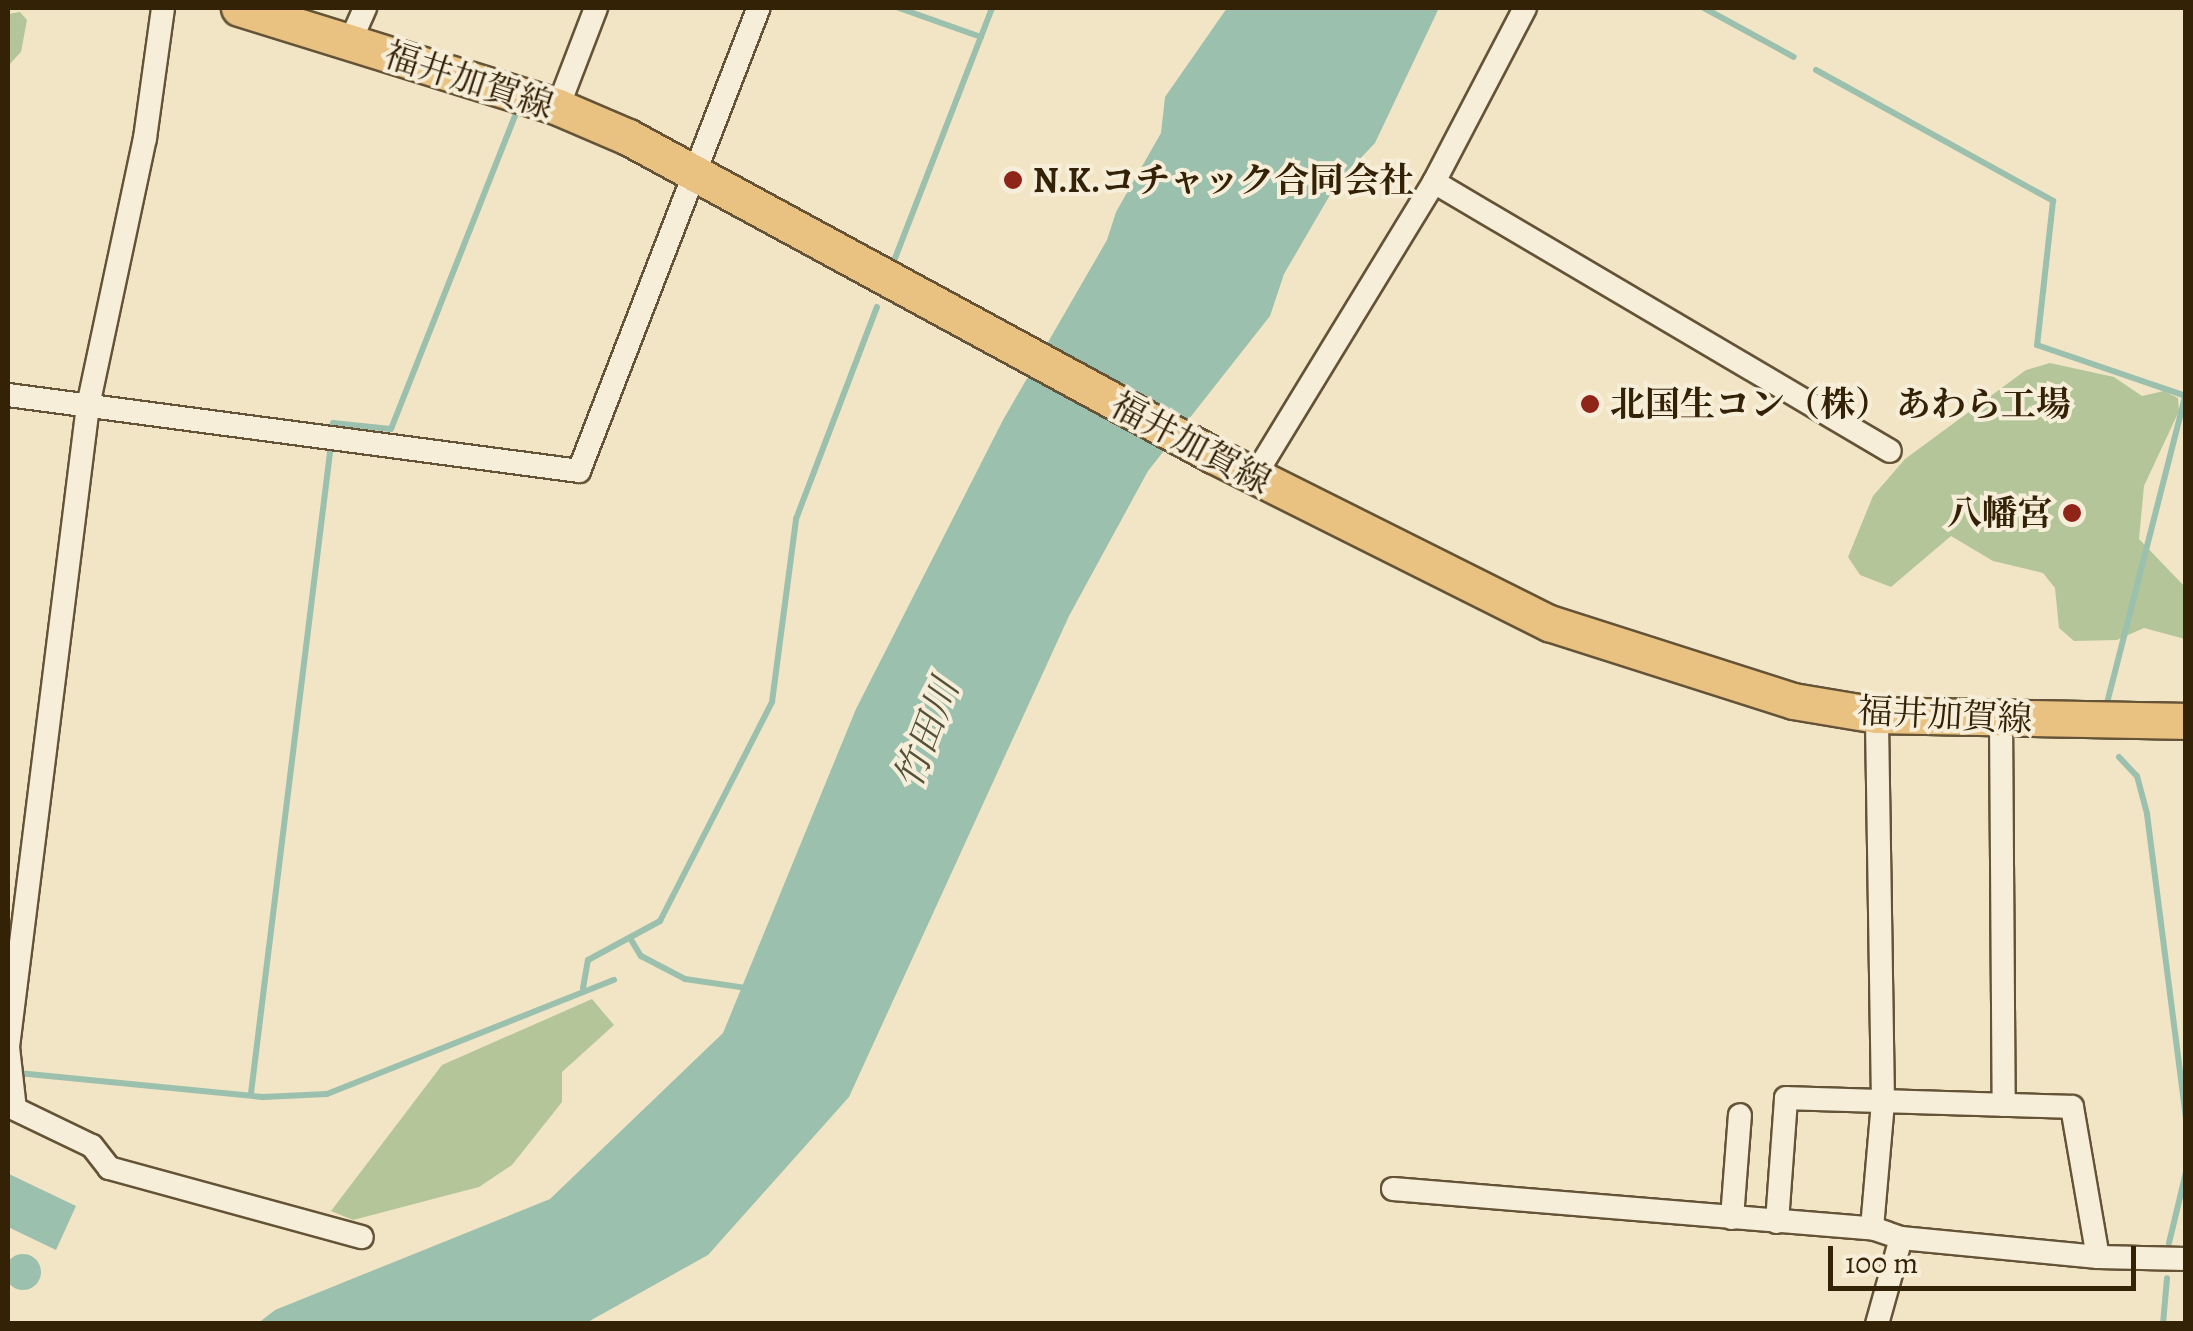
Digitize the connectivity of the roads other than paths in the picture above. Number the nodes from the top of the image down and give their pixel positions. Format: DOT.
graph roads {
  1 [pos="164,8"];
  2 [pos="239,8"];
  3 [pos="365,8"];
  4 [pos="596,8"];
  5 [pos="759,8"];
  6 [pos="1525,8"];
  7 [pos="350,42"];
  8 [pos="558,107"];
  9 [pos="697,172"];
  10 [pos="1434,182"];
  11 [pos="8,395"];
  12 [pos="88,406"];
  13 [pos="1890,451"];
  14 [pos="1254,477"];
  15 [pos="1877,716"];
  16 [pos="2002,718"];
  17 [pos="2186,722"];
  18 [pos="8,1047"];
  19 [pos="1883,1102"];
  20 [pos="2004,1105"];
  21 [pos="1740,1115"];
  22 [pos="11,1118"];
  23 [pos="1392,1189"];
  24 [pos="1732,1218"];
  25 [pos="1776,1222"];
  26 [pos="1872,1228"];
  27 [pos="362,1237"];
  28 [pos="1901,1238"];
  29 [pos="2185,1256"];
  30 [pos="2098,1257"];
  31 [pos="1877,1324"];
  1 -- 12 [label="street"];
  2 -- 7 [label="main road, 福井加賀線"];
  3 -- 7 [label="street"];
  4 -- 8 [label="street"];
  5 -- 9 [label="street"];
  6 -- 10 [label="street"];
  7 -- 8 [label="main road, 福井加賀線"];
  8 -- 9 [label="main road, 福井加賀線"];
  9 -- 12 [label="street"];
  9 -- 14 [label="main road, 福井加賀線"];
  10 -- 13 [label="street"];
  10 -- 14 [label="street"];
  11 -- 12 [label="street"];
  12 -- 18 [label="street"];
  14 -- 15 [label="main road, 福井加賀線"];
  15 -- 16 [label="main road, 福井加賀線"];
  15 -- 19 [label="street"];
  16 -- 17 [label="main road, 福井加賀線"];
  16 -- 20 [label="street"];
  18 -- 22 [label="street"];
  19 -- 20 [label="street"];
  19 -- 25 [label="street"];
  19 -- 26 [label="street"];
  20 -- 30 [label="street"];
  21 -- 24 [label="street"];
  22 -- 27 [label="street"];
  23 -- 24 [label="street"];
  24 -- 25 [label="street"];
  25 -- 26 [label="street"];
  26 -- 28 [label="street"];
  28 -- 30 [label="street"];
  28 -- 31 [label="street"];
  29 -- 30 [label="street"];
}
